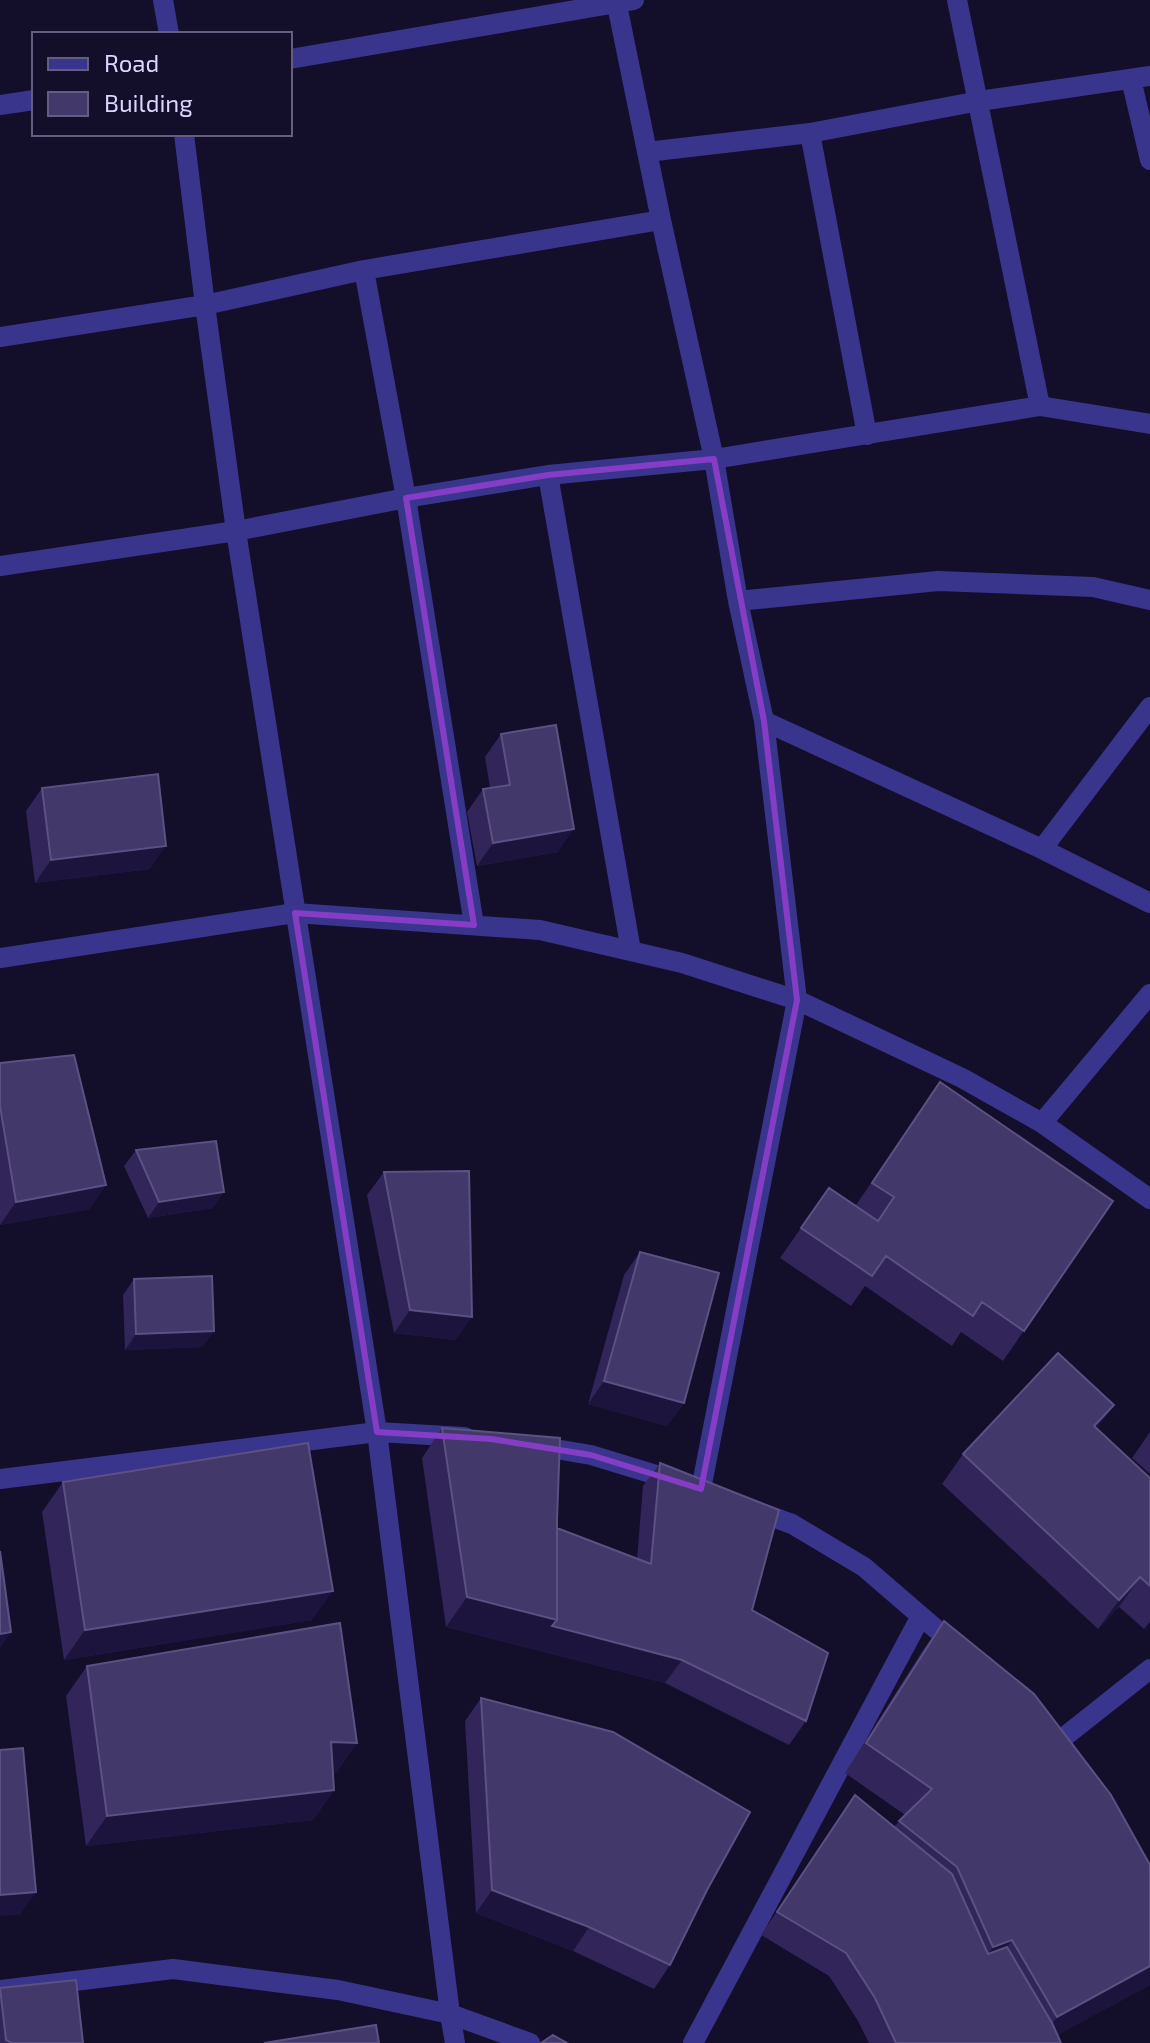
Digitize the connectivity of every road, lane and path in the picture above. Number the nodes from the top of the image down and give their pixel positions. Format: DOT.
graph roads {
  1 [pos="163,0"];
  2 [pos="957,0"];
  3 [pos="622,1"];
  4 [pos="169,32"];
  5 [pos="292,59"];
  6 [pos="1141,77"];
  7 [pos="32,100"];
  8 [pos="979,101"];
  9 [pos="0,105"];
  10 [pos="810,133"];
  11 [pos="184,136"];
  12 [pos="647,152"];
  13 [pos="1150,160"];
  14 [pos="661,220"];
  15 [pos="364,270"];
  16 [pos="205,305"];
  17 [pos="0,337"];
  18 [pos="1040,406"];
  19 [pos="1150,424"];
  20 [pos="867,435"];
  21 [pos="714,459"];
  22 [pos="548,475"];
  23 [pos="406,498"];
  24 [pos="236,531"];
  25 [pos="0,566"];
  26 [pos="1150,600"];
  27 [pos="738,601"];
  28 [pos="1150,707"];
  29 [pos="764,721"];
  30 [pos="1042,849"];
  31 [pos="1150,903"];
  32 [pos="295,913"];
  33 [pos="474,925"];
  34 [pos="631,951"];
  35 [pos="0,958"];
  36 [pos="1150,994"];
  37 [pos="797,1000"];
  38 [pos="1042,1123"];
  39 [pos="1150,1199"];
  40 [pos="377,1432"];
  41 [pos="491,1439"];
  42 [pos="519,1443"];
  43 [pos="0,1479"];
  44 [pos="714,1494"];
  45 [pos="921,1616"];
  46 [pos="977,1664"];
  47 [pos="1150,1669"];
  48 [pos="1054,1745"];
  49 [pos="0,1990"];
  50 [pos="450,2014"];
  51 [pos="455,2043"];
  52 [pos="530,2043"];
  53 [pos="693,2043"];
  1 -- 4 [label="street"];
  2 -- 8 [label="street"];
  3 -- 5 [label="street"];
  3 -- 12 [label="street"];
  6 -- 8 [label="street"];
  6 -- 13 [label="street"];
  7 -- 9 [label="street"];
  8 -- 10 [label="street"];
  8 -- 18 [label="street"];
  10 -- 12 [label="street"];
  10 -- 20 [label="street"];
  11 -- 16 [label="street"];
  12 -- 14 [label="street"];
  14 -- 15 [label="street"];
  14 -- 21 [label="street"];
  15 -- 16 [label="street"];
  15 -- 23 [label="street"];
  16 -- 17 [label="street"];
  16 -- 24 [label="street"];
  18 -- 19 [label="street"];
  18 -- 20 [label="street"];
  20 -- 21 [label="street"];
  21 -- 22 [label="street"];
  21 -- 27 [label="street"];
  22 -- 23 [label="street"];
  22 -- 34 [label="street"];
  23 -- 24 [label="street"];
  23 -- 33 [label="street"];
  24 -- 25 [label="street"];
  24 -- 32 [label="street"];
  26 -- 27 [label="street"];
  27 -- 29 [label="street"];
  28 -- 30 [label="street"];
  29 -- 30 [label="street"];
  29 -- 37 [label="street"];
  30 -- 31 [label="street"];
  32 -- 33 [label="street"];
  32 -- 35 [label="street"];
  32 -- 40 [label="street"];
  33 -- 34 [label="street"];
  34 -- 37 [label="street"];
  36 -- 38 [label="street"];
  37 -- 38 [label="street"];
  37 -- 44 [label="street"];
  38 -- 39 [label="street"];
  40 -- 41 [label="street"];
  40 -- 43 [label="street"];
  40 -- 50 [label="street"];
  42 -- 44 [label="street"];
  44 -- 45 [label="street"];
  45 -- 46 [label="street"];
  45 -- 53 [label="street"];
  47 -- 48 [label="street"];
  49 -- 50 [label="street"];
  50 -- 51 [label="street"];
  50 -- 52 [label="street"];
}
